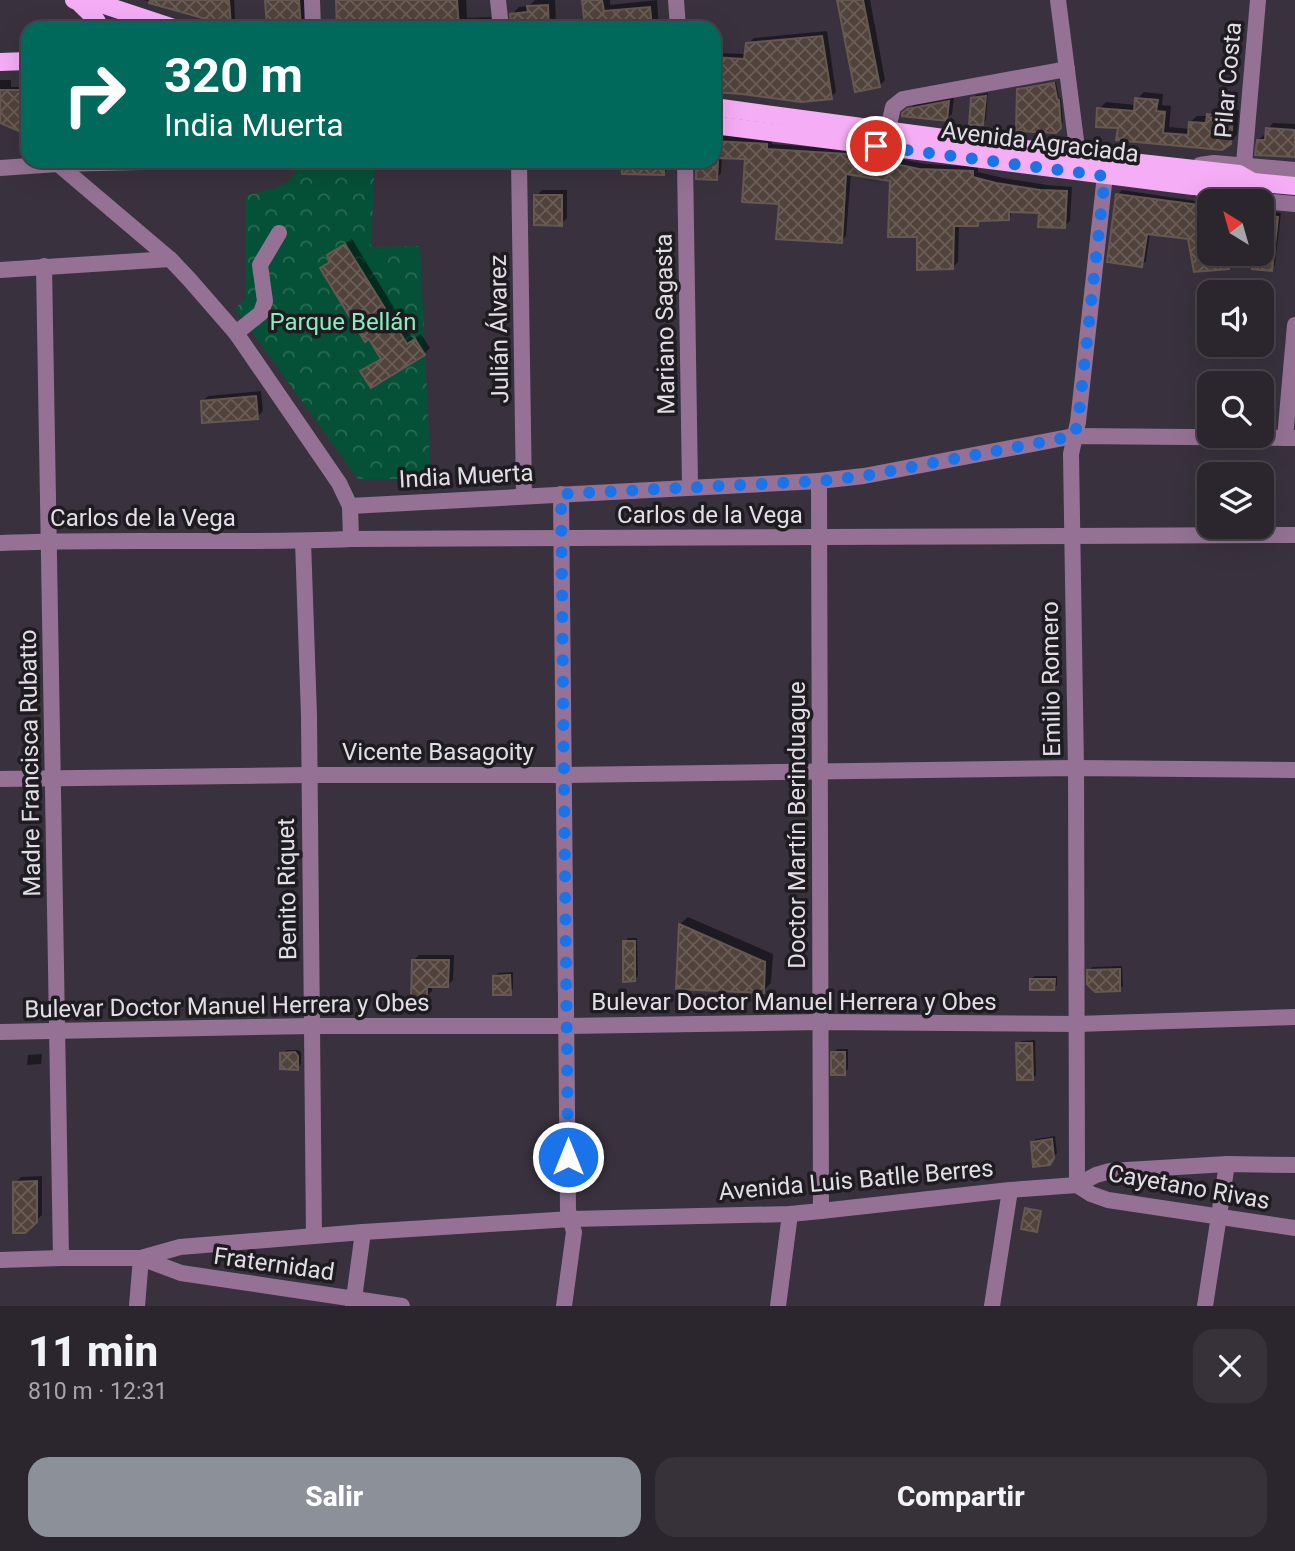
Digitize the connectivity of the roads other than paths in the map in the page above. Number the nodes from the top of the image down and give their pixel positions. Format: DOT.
graph roads {
  1 [pos="312,0"];
  2 [pos="498,0"];
  3 [pos="676,0"];
  4 [pos="1058,0"];
  5 [pos="1258,0"];
  6 [pos="77,1"];
  7 [pos="96,21"];
  8 [pos="153,21"];
  9 [pos="313,21"];
  10 [pos="500,21"];
  11 [pos="678,21"];
  12 [pos="21,61"];
  13 [pos="0,62"];
  14 [pos="1067,69"];
  15 [pos="721,108"];
  16 [pos="721,126"];
  17 [pos="888,129"];
  18 [pos="1079,164"];
  19 [pos="1244,164"];
  20 [pos="21,166"];
  21 [pos="1188,167"];
  22 [pos="0,168"];
  23 [pos="64,168"];
  24 [pos="519,168"];
  25 [pos="685,168"];
  26 [pos="1295,170"];
  27 [pos="1105,176"];
  28 [pos="1253,182"];
  29 [pos="1193,186"];
  30 [pos="1295,186"];
  31 [pos="1295,204"];
  32 [pos="279,233"];
  33 [pos="170,259"];
  34 [pos="44,267"];
  35 [pos="0,270"];
  36 [pos="1295,325"];
  37 [pos="236,333"];
  38 [pos="1074,436"];
  39 [pos="1290,438"];
  40 [pos="819,481"];
  41 [pos="690,486"];
  42 [pos="561,494"];
  43 [pos="524,495"];
  44 [pos="350,506"];
  45 [pos="1071,535"];
  46 [pos="1295,535"];
  47 [pos="819,537"];
  48 [pos="562,538"];
  49 [pos="351,539"];
  50 [pos="49,541"];
  51 [pos="303,541"];
  52 [pos="0,543"];
  53 [pos="1076,768"];
  54 [pos="1295,770"];
  55 [pos="820,772"];
  56 [pos="308,775"];
  57 [pos="564,775"];
  58 [pos="53,778"];
  59 [pos="0,779"];
  60 [pos="1295,1017"];
  61 [pos="820,1021"];
  62 [pos="1076,1024"];
  63 [pos="312,1026"];
  64 [pos="567,1026"];
  65 [pos="0,1031"];
  66 [pos="57,1031"];
  67 [pos="1227,1164"];
  68 [pos="1295,1165"];
  69 [pos="1077,1185"];
  70 [pos="1010,1190"];
  71 [pos="821,1211"];
  72 [pos="789,1214"];
  73 [pos="1219,1217"];
  74 [pos="571,1219"];
  75 [pos="1295,1228"];
  76 [pos="363,1232"];
  77 [pos="314,1236"];
  78 [pos="61,1258"];
  79 [pos="141,1258"];
  80 [pos="0,1261"];
  81 [pos="354,1302"];
  82 [pos="137,1306"];
  83 [pos="402,1306"];
  84 [pos="564,1306"];
  85 [pos="778,1306"];
  86 [pos="992,1306"];
  87 [pos="1205,1306"];
  1 -- 9 [label="street"];
  2 -- 10 [label="street"];
  3 -- 11 [label="street"];
  4 -- 14 [label="street"];
  5 -- 19 [label="street, Pilar Costa"];
  6 -- 7 [label="main road"];
  6 -- 8 [label="main road"];
  12 -- 13 [label="main road"];
  14 -- 17 [label="street"];
  14 -- 18 [label="street"];
  15 -- 17 [label="main road, Avenida Agraciada"];
  16 -- 18 [label="main road, Avenida Agraciada"];
  17 -- 18 [label="main road, Avenida Agraciada"];
  18 -- 21 [label="main road, Avenida Agraciada"];
  18 -- 27 [label="main road, Avenida Agraciada"];
  19 -- 21 [label="street, Avenida Agraciada"];
  19 -- 26 [label="street, Avenida Agraciada"];
  20 -- 22 [label="street"];
  21 -- 28 [label="main road, Avenida Agraciada"];
  23 -- 33 [label="street"];
  24 -- 43 [label="street, Julián Álvarez"];
  25 -- 41 [label="street, Mariano Sagasta"];
  27 -- 29 [label="main road, Avenida Agraciada"];
  27 -- 38 [label="street, Emilio Romero"];
  28 -- 29 [label="main road, Avenida Agraciada"];
  28 -- 30 [label="main road, Avenida Agraciada"];
  29 -- 31 [label="street, Avenida Agraciada"];
  32 -- 37 [label="street"];
  33 -- 34 [label="street"];
  33 -- 37 [label="street"];
  34 -- 35 [label="street"];
  34 -- 50 [label="street, Madre Francisca Rubatto"];
  36 -- 39 [label="street"];
  37 -- 44 [label="street"];
  38 -- 39 [label="street, India Muerta"];
  38 -- 40 [label="street, India Muerta"];
  38 -- 45 [label="street, Emilio Romero"];
  40 -- 41 [label="street, India Muerta"];
  40 -- 47 [label="street, Doctor Martín Berinduague"];
  41 -- 42 [label="street, India Muerta"];
  42 -- 43 [label="street, India Muerta"];
  42 -- 48 [label="street"];
  43 -- 44 [label="street, India Muerta"];
  44 -- 49 [label="street"];
  45 -- 46 [label="street, Carlos de la Vega"];
  45 -- 47 [label="street, Carlos de la Vega"];
  45 -- 53 [label="street, Emilio Romero"];
  47 -- 48 [label="street, Carlos de la Vega"];
  47 -- 55 [label="street, Doctor Martín Berinduague"];
  48 -- 49 [label="street, Carlos de la Vega"];
  48 -- 57 [label="street"];
  49 -- 51 [label="street, Carlos de la Vega"];
  50 -- 51 [label="street, Carlos de la Vega"];
  50 -- 52 [label="street, Carlos de la Vega"];
  50 -- 58 [label="street, Madre Francisca Rubatto"];
  51 -- 56 [label="street, Benito Riquet"];
  53 -- 54 [label="street, Vicente Basagoity"];
  53 -- 55 [label="street, Vicente Basagoity"];
  53 -- 62 [label="street, Emilio Romero"];
  55 -- 57 [label="street, Vicente Basagoity"];
  55 -- 61 [label="street, Doctor Martín Berinduague"];
  56 -- 57 [label="street, Vicente Basagoity"];
  56 -- 58 [label="street, Vicente Basagoity"];
  56 -- 63 [label="street, Benito Riquet"];
  57 -- 64 [label="street"];
  58 -- 59 [label="street, Vicente Basagoity"];
  58 -- 66 [label="street, Madre Francisca Rubatto"];
  60 -- 62 [label="street, Bulevar Doctor Manuel Herrera y Obes"];
  61 -- 62 [label="street, Bulevar Doctor Manuel Herrera y Obes"];
  61 -- 64 [label="street, Bulevar Doctor Manuel Herrera y Obes"];
  61 -- 71 [label="street, Doctor Martín Berinduague"];
  62 -- 69 [label="street, Emilio Romero"];
  63 -- 64 [label="street, Bulevar Doctor Manuel Herrera y Obes"];
  63 -- 66 [label="street, Bulevar Doctor Manuel Herrera y Obes"];
  63 -- 77 [label="street, Benito Riquet"];
  64 -- 74 [label="street"];
  65 -- 66 [label="street, Bulevar Doctor Manuel Herrera y Obes"];
  66 -- 78 [label="street, Madre Francisca Rubatto"];
  67 -- 68 [label="street, Avenida Luis Batlle Berres"];
  67 -- 69 [label="street, Avenida Luis Batlle Berres"];
  67 -- 73 [label="street"];
  69 -- 70 [label="street, Avenida Luis Batlle Berres"];
  69 -- 73 [label="street, Cayetano Rivas"];
  70 -- 71 [label="street, Avenida Luis Batlle Berres"];
  70 -- 86 [label="street"];
  71 -- 72 [label="street, Avenida Luis Batlle Berres"];
  72 -- 74 [label="street, Avenida Luis Batlle Berres"];
  72 -- 85 [label="street"];
  73 -- 75 [label="street, Cayetano Rivas"];
  73 -- 87 [label="street"];
  74 -- 76 [label="street, Avenida Luis Batlle Berres"];
  74 -- 84 [label="street"];
  76 -- 77 [label="street, Avenida Luis Batlle Berres"];
  76 -- 81 [label="street"];
  77 -- 79 [label="street, Avenida Luis Batlle Berres"];
  78 -- 79 [label="street, Avenida Luis Batlle Berres"];
  78 -- 80 [label="street, Avenida Luis Batlle Berres"];
  79 -- 81 [label="street, Fraternidad"];
  79 -- 82 [label="street"];
  81 -- 83 [label="street, Fraternidad"];
}
